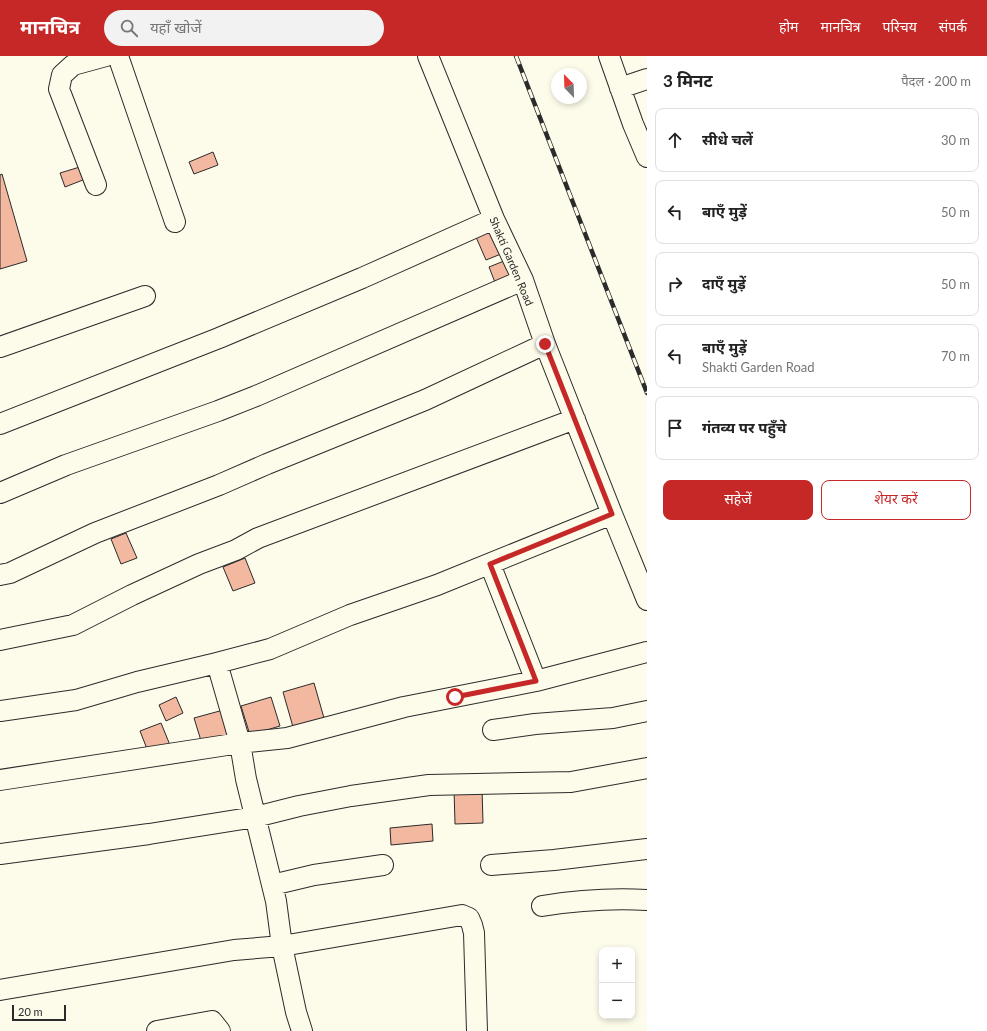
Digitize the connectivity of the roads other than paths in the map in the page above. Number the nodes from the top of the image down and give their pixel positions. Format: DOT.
graph roads {
  1 [pos="106,56"];
  2 [pos="118,56"];
  3 [pos="428,56"];
  4 [pos="609,56"];
  5 [pos="647,78"];
  6 [pos="620,88"];
  7 [pos="647,157"];
  8 [pos="96,185"];
  9 [pos="494,219"];
  10 [pos="175,222"];
  11 [pos="523,280"];
  12 [pos="145,296"];
  13 [pos="545,344"];
  14 [pos="0,347"];
  15 [pos="575,418"];
  16 [pos="0,424"];
  17 [pos="0,494"];
  18 [pos="612,514"];
  19 [pos="490,564"];
  20 [pos="0,575"];
  21 [pos="647,600"];
  22 [pos="0,640"];
  23 [pos="647,652"];
  24 [pos="217,663"];
  25 [pos="536,681"];
  26 [pos="0,711"];
  27 [pos="647,711"];
  28 [pos="493,730"];
  29 [pos="240,743"];
  30 [pos="647,768"];
  31 [pos="0,780"];
  32 [pos="255,816"];
  33 [pos="647,849"];
  34 [pos="0,854"];
  35 [pos="382,864"];
  36 [pos="491,865"];
  37 [pos="272,885"];
  38 [pos="647,900"];
  39 [pos="542,906"];
  40 [pos="282,946"];
  41 [pos="0,990"];
  42 [pos="157,1031"];
  43 [pos="220,1031"];
  44 [pos="302,1031"];
  45 [pos="477,1031"];
  1 -- 8 [label="street"];
  2 -- 10 [label="street"];
  3 -- 9 [label="street, Shakti Garden Road"];
  4 -- 6 [label="street"];
  5 -- 6 [label="street"];
  6 -- 7 [label="street"];
  9 -- 11 [label="street, Shakti Garden Road"];
  9 -- 16 [label="street"];
  11 -- 13 [label="street, Shakti Garden Road"];
  11 -- 17 [label="street"];
  12 -- 14 [label="street"];
  13 -- 15 [label="street, Shakti Garden Road"];
  13 -- 20 [label="street"];
  15 -- 18 [label="street, Shakti Garden Road"];
  15 -- 22 [label="street"];
  18 -- 19 [label="street"];
  18 -- 21 [label="street, Shakti Garden Road"];
  19 -- 24 [label="street"];
  19 -- 25 [label="street"];
  23 -- 25 [label="street"];
  24 -- 26 [label="street"];
  24 -- 29 [label="street"];
  25 -- 29 [label="street"];
  27 -- 28 [label="street"];
  29 -- 31 [label="street"];
  29 -- 32 [label="street"];
  30 -- 32 [label="street"];
  32 -- 34 [label="street"];
  32 -- 37 [label="street"];
  33 -- 36 [label="street"];
  35 -- 37 [label="street"];
  37 -- 40 [label="street"];
  38 -- 39 [label="street"];
  40 -- 41 [label="street"];
  40 -- 44 [label="street"];
  40 -- 45 [label="street"];
  42 -- 43 [label="street"];
}
